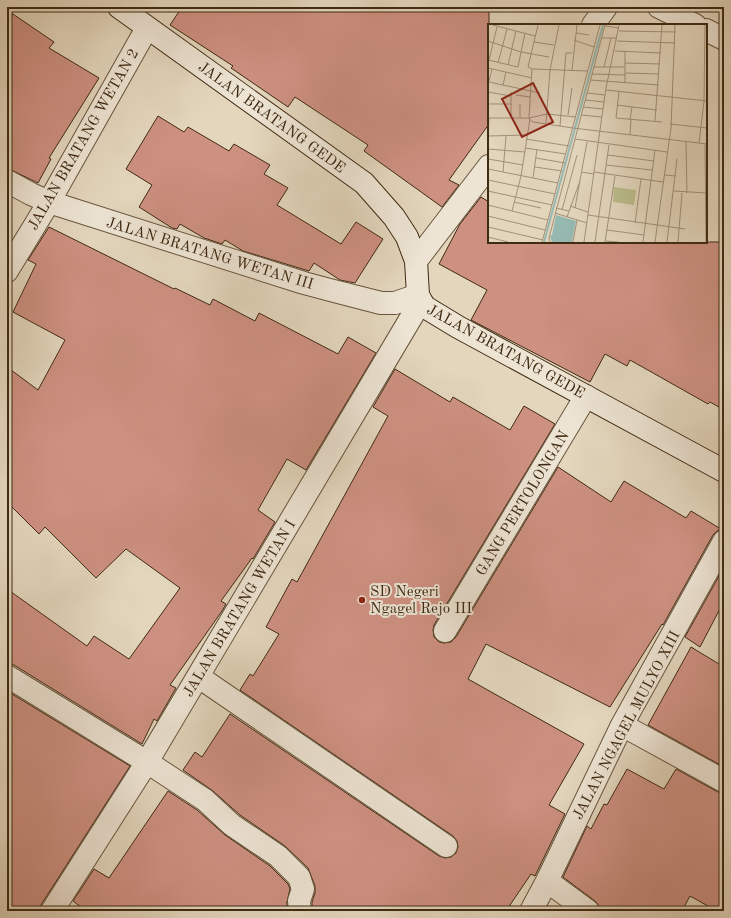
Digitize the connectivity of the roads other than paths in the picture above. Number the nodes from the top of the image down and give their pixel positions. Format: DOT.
graph roads {
  1 [pos="119,7"];
  2 [pos="606,7"];
  3 [pos="659,7"];
  4 [pos="594,24"];
  5 [pos="693,24"];
  6 [pos="147,28"];
  7 [pos="707,30"];
  8 [pos="724,39"];
  9 [pos="488,167"];
  10 [pos="7,181"];
  11 [pos="49,202"];
  12 [pos="416,261"];
  13 [pos="7,271"];
  14 [pos="419,298"];
  15 [pos="586,396"];
  16 [pos="724,471"];
  17 [pos="724,541"];
  18 [pos="445,632"];
  19 [pos="7,676"];
  20 [pos="199,677"];
  21 [pos="622,725"];
  22 [pos="148,762"];
  23 [pos="724,781"];
  24 [pos="446,846"];
  25 [pos="547,881"];
  26 [pos="52,911"];
  27 [pos="300,911"];
  28 [pos="531,911"];
  29 [pos="588,911"];
  1 -- 6 [label="street, JALAN BRATANG GEDE"];
  2 -- 4 [label="street"];
  3 -- 5 [label="street"];
  6 -- 11 [label="street, JALAN BRATANG WETAN 2"];
  6 -- 12 [label="street, JALAN BRATANG GEDE"];
  7 -- 8 [label="street"];
  9 -- 12 [label="street"];
  10 -- 11 [label="street, JALAN BRATANG WETAN III"];
  11 -- 13 [label="street, JALAN BRATANG WETAN 2"];
  11 -- 14 [label="street, JALAN BRATANG WETAN III"];
  12 -- 14 [label="street, JALAN BRATANG GEDE"];
  14 -- 15 [label="street, JALAN BRATANG GEDE"];
  14 -- 20 [label="street, JALAN BRATANG WETAN I"];
  15 -- 16 [label="street, JALAN BRATANG GEDE"];
  15 -- 18 [label="street, GANG PERTOLONGAN"];
  17 -- 21 [label="street, JALAN NGAGEL MULYO XIII"];
  19 -- 22 [label="street"];
  20 -- 22 [label="street, JALAN BRATANG WETAN I"];
  20 -- 24 [label="street"];
  21 -- 23 [label="street"];
  21 -- 25 [label="street, JALAN NGAGEL MULYO XIII"];
  22 -- 26 [label="street, JALAN BRATANG WETAN I"];
  22 -- 27 [label="street"];
  25 -- 28 [label="street, JALAN NGAGEL MULYO XIII"];
  25 -- 29 [label="street"];
}
